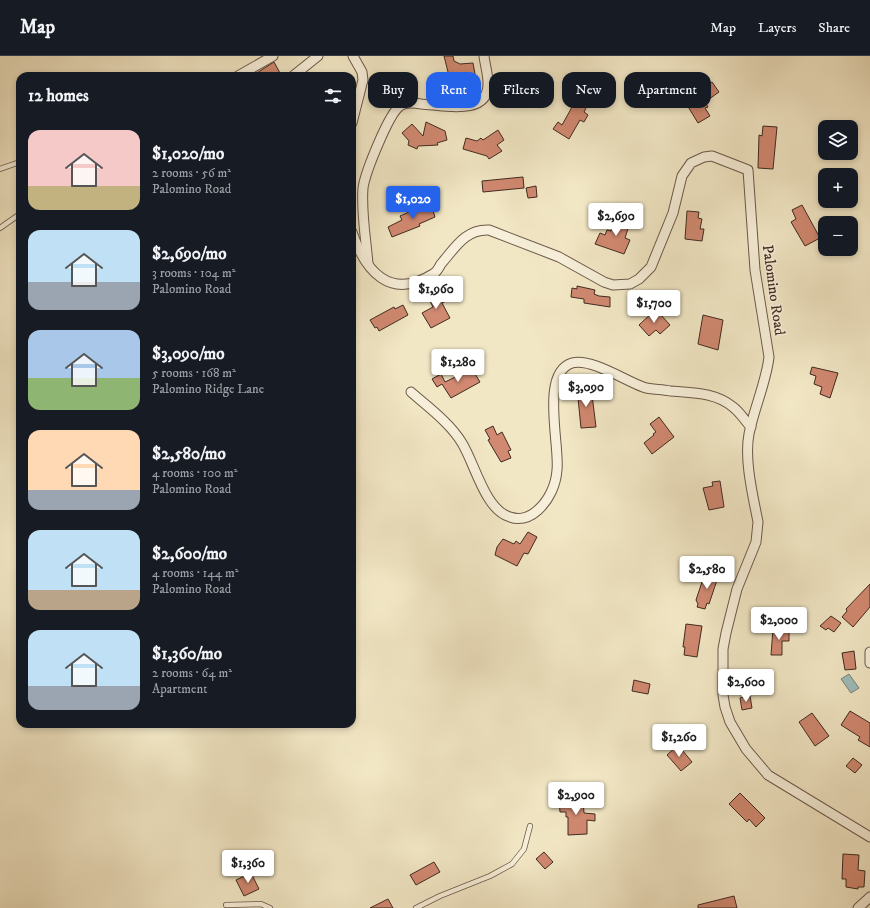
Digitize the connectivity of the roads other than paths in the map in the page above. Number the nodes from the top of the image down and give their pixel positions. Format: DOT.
graph roads {
  1 [pos="273,56"];
  2 [pos="318,56"];
  3 [pos="353,56"];
  4 [pos="484,56"];
  5 [pos="245,72"];
  6 [pos="298,72"];
  7 [pos="356,107"];
  8 [pos="16,163"];
  9 [pos="0,169"];
  10 [pos="16,217"];
  11 [pos="0,228"];
  12 [pos="356,244"];
  13 [pos="368,265"];
  14 [pos="411,392"];
  15 [pos="751,427"];
  16 [pos="870,652"];
  17 [pos="870,663"];
  18 [pos="530,826"];
  19 [pos="870,837"];
  20 [pos="870,897"];
  21 [pos="226,905"];
  22 [pos="270,908"];
  23 [pos="416,908"];
  24 [pos="858,908"];
  1 -- 5 [label="street"];
  2 -- 6 [label="street"];
  3 -- 7 [label="street"];
  4 -- 13 [label="street"];
  8 -- 9 [label="lane"];
  10 -- 11 [label="lane"];
  12 -- 13 [label="street, Palomino Road"];
  13 -- 15 [label="street, Palomino Road"];
  14 -- 15 [label="street"];
  15 -- 19 [label="street, Palomino Road"];
  16 -- 17 [label="street"];
  18 -- 23 [label="lane"];
  20 -- 24 [label="street"];
  21 -- 22 [label="lane"];
}
